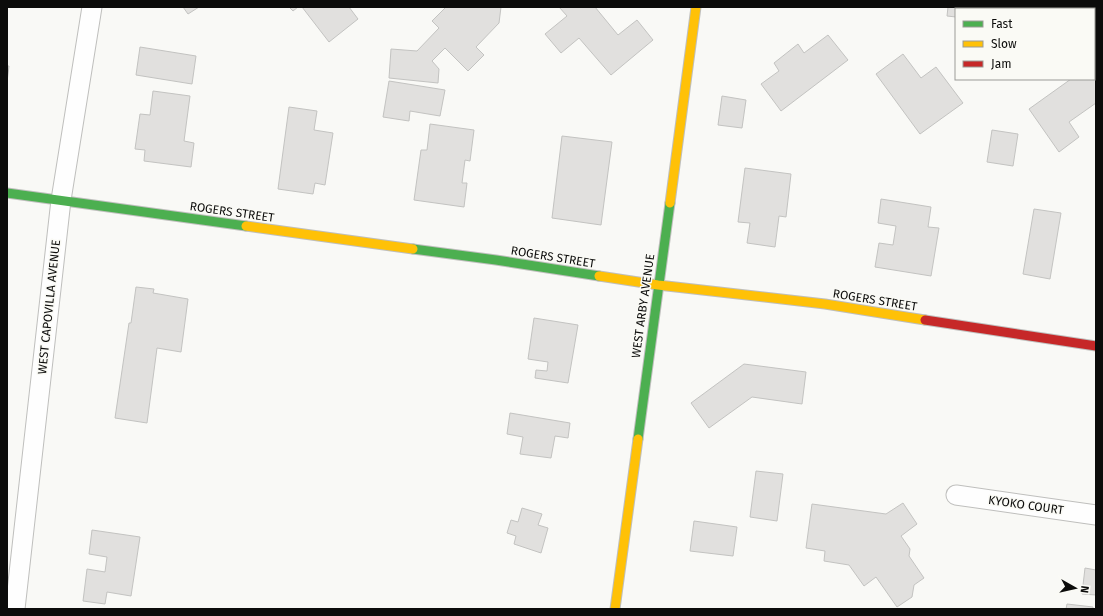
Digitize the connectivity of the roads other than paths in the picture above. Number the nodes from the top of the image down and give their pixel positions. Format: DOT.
graph roads {
  1 [pos="92,7"];
  2 [pos="696,7"];
  3 [pos="7,192"];
  4 [pos="61,200"];
  5 [pos="658,285"];
  6 [pos="1096,346"];
  7 [pos="956,495"];
  8 [pos="1096,515"];
  9 [pos="16,609"];
  10 [pos="615,609"];
  1 -- 4 [label="street, WEST CAPOVILLA AVENUE"];
  2 -- 5 [label="street, WEST ARBY AVENUE"];
  3 -- 4 [label="street, ROGERS STREET"];
  4 -- 5 [label="street, ROGERS STREET"];
  4 -- 9 [label="street, WEST CAPOVILLA AVENUE"];
  5 -- 6 [label="street, ROGERS STREET"];
  5 -- 10 [label="street, WEST ARBY AVENUE"];
  7 -- 8 [label="street, KYOKO COURT"];
}
